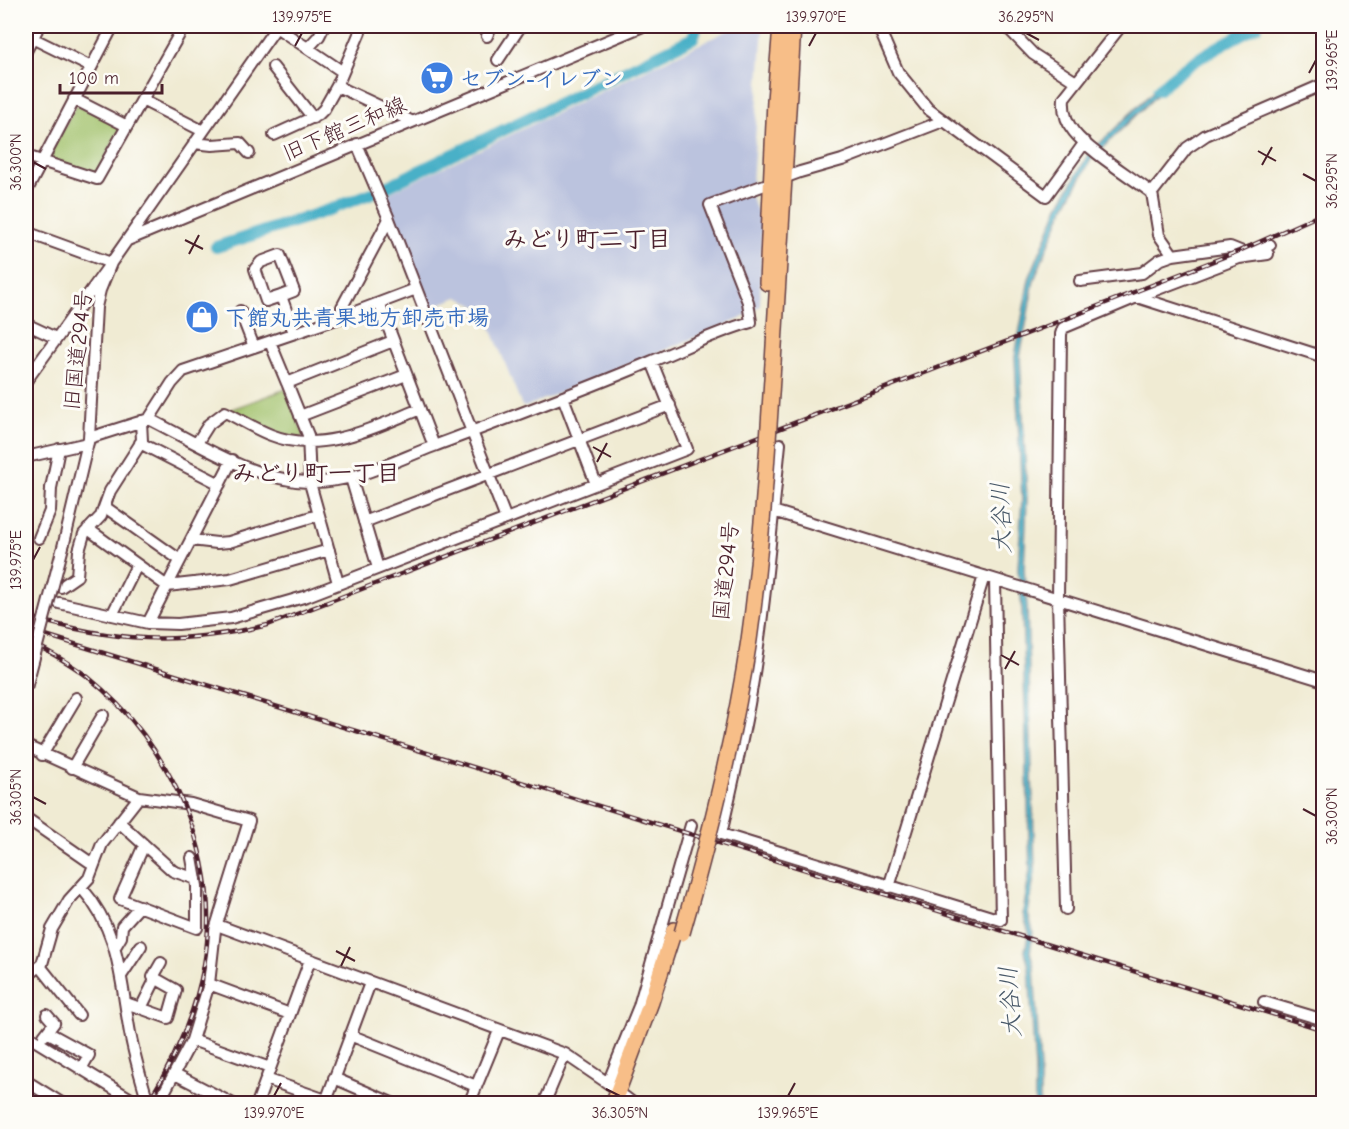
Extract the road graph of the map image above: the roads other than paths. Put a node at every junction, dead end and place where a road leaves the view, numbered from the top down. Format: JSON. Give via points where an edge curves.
{"nodes":[{"id":1,"x":39,"y":26,"type":"edge"},
{"id":2,"x":113,"y":26,"type":"edge"},
{"id":3,"x":184,"y":26,"type":"edge"},
{"id":4,"x":277,"y":26,"type":"edge"},
{"id":5,"x":324,"y":26,"type":"edge"},
{"id":6,"x":512,"y":26,"type":"edge"},
{"id":7,"x":643,"y":26,"type":"edge"},
{"id":8,"x":781,"y":26,"type":"edge"},
{"id":9,"x":793,"y":26,"type":"edge"},
{"id":10,"x":878,"y":26,"type":"edge"},
{"id":11,"x":1006,"y":26,"type":"edge"},
{"id":12,"x":1121,"y":26,"type":"edge"},
{"id":13,"x":360,"y":32,"type":"dead end"},
{"id":14,"x":29,"y":37,"type":"edge"},
{"id":15,"x":308,"y":48,"type":"junction"},
{"id":16,"x":26,"y":51,"type":"edge"},
{"id":17,"x":498,"y":60,"type":"dead end"},
{"id":18,"x":91,"y":67,"type":"junction"},
{"id":19,"x":273,"y":67,"type":"dead end"},
{"id":20,"x":343,"y":72,"type":"junction"},
{"id":21,"x":1076,"y":82,"type":"junction"},
{"id":22,"x":1323,"y":84,"type":"edge"},
{"id":23,"x":337,"y":86,"type":"junction"},
{"id":24,"x":74,"y":99,"type":"junction"},
{"id":25,"x":142,"y":100,"type":"junction"},
{"id":26,"x":313,"y":118,"type":"junction"},
{"id":27,"x":411,"y":121,"type":"junction"},
{"id":28,"x":943,"y":121,"type":"junction"},
{"id":29,"x":127,"y":126,"type":"junction"},
{"id":30,"x":202,"y":131,"type":"junction"},
{"id":31,"x":274,"y":135,"type":"dead end"},
{"id":32,"x":194,"y":143,"type":"junction"},
{"id":33,"x":357,"y":144,"type":"junction"},
{"id":34,"x":1086,"y":144,"type":"junction"},
{"id":35,"x":249,"y":153,"type":"dead end"},
{"id":36,"x":26,"y":156,"type":"edge"},
{"id":37,"x":42,"y":161,"type":"junction"},
{"id":38,"x":777,"y":182,"type":"junction"},
{"id":39,"x":26,"y":192,"type":"edge"},
{"id":40,"x":1152,"y":193,"type":"junction"},
{"id":41,"x":389,"y":219,"type":"junction"},
{"id":42,"x":26,"y":232,"type":"edge"},
{"id":43,"x":128,"y":240,"type":"junction"},
{"id":44,"x":1173,"y":255,"type":"junction"},
{"id":45,"x":111,"y":263,"type":"junction"},
{"id":46,"x":1080,"y":281,"type":"dead end"},
{"id":47,"x":416,"y":289,"type":"junction"},
{"id":48,"x":281,"y":296,"type":"dead end"},
{"id":49,"x":1137,"y":297,"type":"junction"},
{"id":50,"x":379,"y":303,"type":"junction"},
{"id":51,"x":240,"y":311,"type":"dead end"},
{"id":52,"x":342,"y":317,"type":"junction"},
{"id":53,"x":26,"y":324,"type":"edge"},
{"id":54,"x":294,"y":333,"type":"junction"},
{"id":55,"x":56,"y":338,"type":"junction"},
{"id":56,"x":393,"y":341,"type":"junction"},
{"id":57,"x":270,"y":342,"type":"junction"},
{"id":58,"x":254,"y":347,"type":"junction"},
{"id":59,"x":1323,"y":357,"type":"edge"},
{"id":60,"x":652,"y":362,"type":"junction"},
{"id":61,"x":406,"y":375,"type":"junction"},
{"id":62,"x":26,"y":381,"type":"edge"},
{"id":63,"x":287,"y":383,"type":"junction"},
{"id":64,"x":562,"y":397,"type":"junction"},
{"id":65,"x":670,"y":405,"type":"junction"},
{"id":66,"x":420,"y":409,"type":"junction"},
{"id":67,"x":300,"y":417,"type":"junction"},
{"id":68,"x":145,"y":420,"type":"junction"},
{"id":69,"x":472,"y":432,"type":"junction"},
{"id":70,"x":579,"y":440,"type":"junction"},
{"id":71,"x":88,"y":441,"type":"junction"},
{"id":72,"x":309,"y":442,"type":"junction"},
{"id":73,"x":140,"y":443,"type":"junction"},
{"id":74,"x":197,"y":443,"type":"junction"},
{"id":75,"x":780,"y":444,"type":"dead end"},
{"id":76,"x":434,"y":446,"type":"junction"},
{"id":77,"x":59,"y":449,"type":"junction"},
{"id":78,"x":26,"y":457,"type":"edge"},
{"id":79,"x":232,"y":460,"type":"junction"},
{"id":80,"x":490,"y":475,"type":"junction"},
{"id":81,"x":351,"y":478,"type":"junction"},
{"id":82,"x":310,"y":483,"type":"junction"},
{"id":83,"x":220,"y":484,"type":"junction"},
{"id":84,"x":596,"y":484,"type":"junction"},
{"id":85,"x":105,"y":507,"type":"junction"},
{"id":86,"x":773,"y":511,"type":"junction"},
{"id":87,"x":318,"y":515,"type":"junction"},
{"id":88,"x":506,"y":519,"type":"junction"},
{"id":89,"x":364,"y":522,"type":"junction"},
{"id":90,"x":88,"y":529,"type":"junction"},
{"id":91,"x":39,"y":538,"type":"dead end"},
{"id":92,"x":191,"y":540,"type":"junction"},
{"id":93,"x":328,"y":550,"type":"junction"},
{"id":94,"x":180,"y":560,"type":"junction"},
{"id":95,"x":137,"y":565,"type":"junction"},
{"id":96,"x":378,"y":568,"type":"junction"},
{"id":97,"x":994,"y":579,"type":"junction"},
{"id":98,"x":338,"y":583,"type":"junction"},
{"id":99,"x":167,"y":586,"type":"junction"},
{"id":100,"x":61,"y":588,"type":"dead end"},
{"id":101,"x":1055,"y":598,"type":"junction"},
{"id":102,"x":59,"y":603,"type":"dead end"},
{"id":103,"x":112,"y":615,"type":"junction"},
{"id":104,"x":148,"y":623,"type":"junction"},
{"id":105,"x":1323,"y":681,"type":"edge"},
{"id":106,"x":26,"y":688,"type":"edge"},
{"id":107,"x":76,"y":698,"type":"dead end"},
{"id":108,"x":103,"y":715,"type":"dead end"},
{"id":109,"x":26,"y":746,"type":"edge"},
{"id":110,"x":42,"y":755,"type":"junction"},
{"id":111,"x":72,"y":768,"type":"junction"},
{"id":112,"x":139,"y":797,"type":"junction"},
{"id":113,"x":26,"y":818,"type":"edge"},
{"id":114,"x":119,"y":822,"type":"junction"},
{"id":115,"x":691,"y":825,"type":"dead end"},
{"id":116,"x":144,"y":845,"type":"junction"},
{"id":117,"x":192,"y":858,"type":"dead end"},
{"id":118,"x":94,"y":865,"type":"junction"},
{"id":119,"x":196,"y":879,"type":"junction"},
{"id":120,"x":889,"y":887,"type":"junction"},
{"id":121,"x":81,"y":888,"type":"junction"},
{"id":122,"x":140,"y":906,"type":"junction"},
{"id":123,"x":1066,"y":909,"type":"dead end"},
{"id":124,"x":217,"y":925,"type":"junction"},
{"id":125,"x":141,"y":946,"type":"dead end"},
{"id":126,"x":115,"y":947,"type":"junction"},
{"id":127,"x":310,"y":960,"type":"junction"},
{"id":128,"x":161,"y":963,"type":"dead end"},
{"id":129,"x":40,"y":966,"type":"junction"},
{"id":130,"x":121,"y":976,"type":"junction"},
{"id":131,"x":26,"y":977,"type":"edge"},
{"id":132,"x":156,"y":978,"type":"junction"},
{"id":133,"x":370,"y":983,"type":"junction"},
{"id":134,"x":209,"y":984,"type":"junction"},
{"id":135,"x":1264,"y":1002,"type":"dead end"},
{"id":136,"x":126,"y":1003,"type":"junction"},
{"id":137,"x":141,"y":1008,"type":"junction"},
{"id":138,"x":290,"y":1014,"type":"junction"},
{"id":139,"x":47,"y":1015,"type":"dead end"},
{"id":140,"x":80,"y":1015,"type":"dead end"},
{"id":141,"x":1323,"y":1020,"type":"edge"},
{"id":142,"x":499,"y":1031,"type":"junction"},
{"id":143,"x":47,"y":1032,"type":"junction"},
{"id":144,"x":26,"y":1035,"type":"edge"},
{"id":145,"x":350,"y":1035,"type":"junction"},
{"id":146,"x":192,"y":1040,"type":"junction"},
{"id":147,"x":39,"y":1043,"type":"junction"},
{"id":148,"x":565,"y":1054,"type":"junction"},
{"id":149,"x":270,"y":1068,"type":"junction"},
{"id":150,"x":81,"y":1069,"type":"junction"},
{"id":151,"x":175,"y":1074,"type":"junction"},
{"id":152,"x":334,"y":1078,"type":"junction"},
{"id":153,"x":266,"y":1079,"type":"junction"},
{"id":154,"x":26,"y":1081,"type":"edge"},
{"id":155,"x":476,"y":1086,"type":"junction"},
{"id":156,"x":620,"y":1097,"type":"edge"},
{"id":157,"x":325,"y":1102,"type":"edge"},
{"id":158,"x":63,"y":1104,"type":"edge"},
{"id":159,"x":139,"y":1104,"type":"edge"},
{"id":160,"x":158,"y":1104,"type":"edge"},
{"id":161,"x":233,"y":1104,"type":"edge"},
{"id":162,"x":257,"y":1104,"type":"edge"},
{"id":163,"x":394,"y":1104,"type":"edge"},
{"id":164,"x":468,"y":1104,"type":"edge"},
{"id":165,"x":544,"y":1104,"type":"edge"}],
"edges":[{"from":1,"to":14,"type":"street"},
{"from":2,"to":18,"type":"street"},
{"from":3,"to":25,"type":"street"},
{"from":4,"to":15,"type":"street"},
{"from":4,"to":30,"type":"street","name":"旧国道294号"},
{"from":5,"to":15,"type":"street"},
{"from":6,"to":17,"type":"street","via":[[518,30]]},
{"from":7,"to":27,"type":"street","name":"旧下館三和線"},
{"from":8,"to":38,"type":"highway","name":"国道294号"},
{"from":9,"to":38,"type":"highway","name":"国道294号"},
{"from":10,"to":28,"type":"street","via":[[898,72]]},
{"from":11,"to":21,"type":"street","via":[[1033,54]]},
{"from":12,"to":21,"type":"street"},
{"from":13,"to":20,"type":"street"},
{"from":14,"to":16,"type":"street"},
{"from":14,"to":18,"type":"street"},
{"from":15,"to":20,"type":"street"},
{"from":18,"to":24,"type":"street"},
{"from":19,"to":26,"type":"street"},
{"from":20,"to":23,"type":"street"},
{"from":21,"to":34,"type":"street","via":[[1064,98],[1063,110],[1073,131]]},
{"from":22,"to":40,"type":"street","via":[[1206,135],[1188,148]]},
{"from":23,"to":26,"type":"street","via":[[324,109]]},
{"from":23,"to":27,"type":"street"},
{"from":24,"to":29,"type":"street"},
{"from":24,"to":37,"type":"street"},
{"from":25,"to":29,"type":"street"},
{"from":25,"to":30,"type":"street"},
{"from":26,"to":31,"type":"street"},
{"from":27,"to":33,"type":"street","name":"旧下館三和線"},
{"from":28,"to":34,"type":"street","via":[[1046,196]]},
{"from":28,"to":38,"type":"street"},
{"from":29,"to":37,"type":"street","via":[[97,179]]},
{"from":30,"to":32,"type":"street","name":"旧国道294号"},
{"from":32,"to":35,"type":"street","via":[[240,143]]},
{"from":32,"to":43,"type":"street","name":"旧国道294号"},
{"from":33,"to":41,"type":"street"},
{"from":33,"to":43,"type":"street","name":"旧下館三和線"},
{"from":34,"to":40,"type":"street"},
{"from":36,"to":37,"type":"street"},
{"from":37,"to":39,"type":"street"},
{"from":38,"to":60,"type":"street","via":[[710,205],[752,322],[725,329]]},
{"from":38,"to":156,"type":"highway","name":"国道294号","via":[[768,363],[738,651],[715,777],[678,932]]},
{"from":40,"to":44,"type":"street","via":[[1159,235]]},
{"from":41,"to":47,"type":"street"},
{"from":41,"to":52,"type":"street","via":[[342,307]]},
{"from":42,"to":45,"type":"street"},
{"from":43,"to":45,"type":"street","name":"旧国道294号"},
{"from":44,"to":46,"type":"street","via":[[1142,273]]},
{"from":44,"to":49,"type":"street","via":[[1230,248],[1245,252],[1269,249]]},
{"from":45,"to":55,"type":"street"},
{"from":45,"to":71,"type":"street","name":"旧国道294号","via":[[96,308]]},
{"from":47,"to":50,"type":"street"},
{"from":47,"to":69,"type":"street"},
{"from":48,"to":54,"type":"street"},
{"from":49,"to":59,"type":"street"},
{"from":49,"to":101,"type":"street","via":[[1063,328],[1061,334]]},
{"from":50,"to":52,"type":"street"},
{"from":50,"to":56,"type":"street"},
{"from":51,"to":58,"type":"street"},
{"from":52,"to":54,"type":"street"},
{"from":53,"to":55,"type":"street"},
{"from":54,"to":57,"type":"street"},
{"from":55,"to":62,"type":"street"},
{"from":56,"to":61,"type":"street"},
{"from":56,"to":63,"type":"street"},
{"from":57,"to":58,"type":"street"},
{"from":57,"to":63,"type":"street"},
{"from":58,"to":68,"type":"street","via":[[183,371]]},
{"from":60,"to":64,"type":"street"},
{"from":60,"to":65,"type":"street"},
{"from":61,"to":66,"type":"street"},
{"from":61,"to":67,"type":"street"},
{"from":63,"to":67,"type":"street"},
{"from":64,"to":69,"type":"street"},
{"from":64,"to":70,"type":"street"},
{"from":65,"to":70,"type":"street"},
{"from":65,"to":84,"type":"street","via":[[687,448]]},
{"from":66,"to":72,"type":"street","via":[[343,437]]},
{"from":66,"to":76,"type":"street"},
{"from":67,"to":72,"type":"street"},
{"from":68,"to":71,"type":"street"},
{"from":68,"to":73,"type":"street"},
{"from":68,"to":74,"type":"street"},
{"from":69,"to":76,"type":"street"},
{"from":69,"to":80,"type":"street"},
{"from":70,"to":80,"type":"street"},
{"from":70,"to":84,"type":"street"},
{"from":71,"to":77,"type":"street"},
{"from":71,"to":106,"type":"street","name":"旧国道294号","bridge":true},
{"from":72,"to":74,"type":"street","via":[[270,435],[225,412],[208,424]]},
{"from":72,"to":82,"type":"street"},
{"from":73,"to":83,"type":"street"},
{"from":73,"to":85,"type":"street","via":[[110,491]]},
{"from":74,"to":79,"type":"street"},
{"from":75,"to":86,"type":"street"},
{"from":76,"to":81,"type":"street"},
{"from":77,"to":78,"type":"street"},
{"from":77,"to":91,"type":"street","via":[[50,511]]},
{"from":79,"to":82,"type":"street","via":[[275,477]]},
{"from":79,"to":83,"type":"street"},
{"from":80,"to":88,"type":"street"},
{"from":80,"to":89,"type":"street"},
{"from":81,"to":82,"type":"street"},
{"from":81,"to":89,"type":"street"},
{"from":82,"to":87,"type":"street"},
{"from":83,"to":92,"type":"street"},
{"from":84,"to":88,"type":"street"},
{"from":85,"to":90,"type":"street"},
{"from":85,"to":94,"type":"street"},
{"from":86,"to":97,"type":"street"},
{"from":86,"to":120,"type":"street","via":[[752,683],[721,834]]},
{"from":87,"to":92,"type":"street","via":[[229,542]]},
{"from":87,"to":93,"type":"street"},
{"from":88,"to":96,"type":"street"},
{"from":89,"to":96,"type":"street"},
{"from":90,"to":95,"type":"street"},
{"from":90,"to":100,"type":"street","via":[[79,551],[77,576]]},
{"from":92,"to":94,"type":"street"},
{"from":93,"to":98,"type":"street"},
{"from":93,"to":99,"type":"street","via":[[230,579]]},
{"from":94,"to":99,"type":"street"},
{"from":95,"to":99,"type":"street"},
{"from":95,"to":103,"type":"street"},
{"from":96,"to":98,"type":"street"},
{"from":97,"to":101,"type":"street"},
{"from":97,"to":120,"type":"street"},
{"from":97,"to":120,"type":"street","via":[[1001,920]]},
{"from":98,"to":104,"type":"street","via":[[231,618]]},
{"from":99,"to":104,"type":"street"},
{"from":101,"to":105,"type":"street"},
{"from":101,"to":123,"type":"street"},
{"from":102,"to":103,"type":"street"},
{"from":103,"to":104,"type":"street"},
{"from":107,"to":110,"type":"street"},
{"from":108,"to":111,"type":"street"},
{"from":109,"to":110,"type":"street"},
{"from":110,"to":111,"type":"street"},
{"from":111,"to":112,"type":"street"},
{"from":112,"to":114,"type":"street"},
{"from":112,"to":124,"type":"street","via":[[191,804],[249,821]]},
{"from":113,"to":118,"type":"street"},
{"from":114,"to":116,"type":"street"},
{"from":114,"to":118,"type":"street","via":[[102,844]]},
{"from":115,"to":156,"type":"street","via":[[639,1006]]},
{"from":116,"to":119,"type":"street","via":[[173,871]]},
{"from":116,"to":122,"type":"street","via":[[120,898]]},
{"from":117,"to":119,"type":"street"},
{"from":118,"to":121,"type":"street"},
{"from":119,"to":122,"type":"street","via":[[197,928]]},
{"from":121,"to":126,"type":"street","via":[[92,901]]},
{"from":121,"to":129,"type":"street","via":[[52,929]]},
{"from":122,"to":126,"type":"street","via":[[122,926]]},
{"from":124,"to":127,"type":"street"},
{"from":124,"to":134,"type":"street"},
{"from":125,"to":130,"type":"street"},
{"from":126,"to":130,"type":"street"},
{"from":127,"to":133,"type":"street"},
{"from":127,"to":138,"type":"street"},
{"from":128,"to":132,"type":"street","via":[[153,976]]},
{"from":129,"to":131,"type":"street"},
{"from":129,"to":140,"type":"street"},
{"from":130,"to":136,"type":"street"},
{"from":132,"to":137,"type":"street"},
{"from":132,"to":137,"type":"street","via":[[176,990],[168,1018]]},
{"from":133,"to":142,"type":"street"},
{"from":133,"to":145,"type":"street"},
{"from":134,"to":138,"type":"street"},
{"from":134,"to":146,"type":"street"},
{"from":135,"to":141,"type":"street"},
{"from":136,"to":137,"type":"street"},
{"from":136,"to":159,"type":"street","via":[[146,1095]]},
{"from":138,"to":149,"type":"street"},
{"from":139,"to":143,"type":"street","via":[[54,1023]]},
{"from":142,"to":148,"type":"street"},
{"from":142,"to":155,"type":"street"},
{"from":143,"to":147,"type":"street"},
{"from":143,"to":150,"type":"street","via":[[89,1055]]},
{"from":144,"to":147,"type":"street"},
{"from":145,"to":152,"type":"street"},
{"from":145,"to":155,"type":"street"},
{"from":146,"to":149,"type":"street"},
{"from":146,"to":151,"type":"street"},
{"from":147,"to":150,"type":"street"},
{"from":148,"to":156,"type":"street"},
{"from":148,"to":165,"type":"street"},
{"from":149,"to":153,"type":"street"},
{"from":150,"to":159,"type":"street"},
{"from":151,"to":160,"type":"street"},
{"from":151,"to":161,"type":"street"},
{"from":152,"to":157,"type":"street"},
{"from":152,"to":163,"type":"street"},
{"from":153,"to":157,"type":"street"},
{"from":153,"to":162,"type":"street"},
{"from":154,"to":158,"type":"street"},
{"from":155,"to":164,"type":"street"}]}
